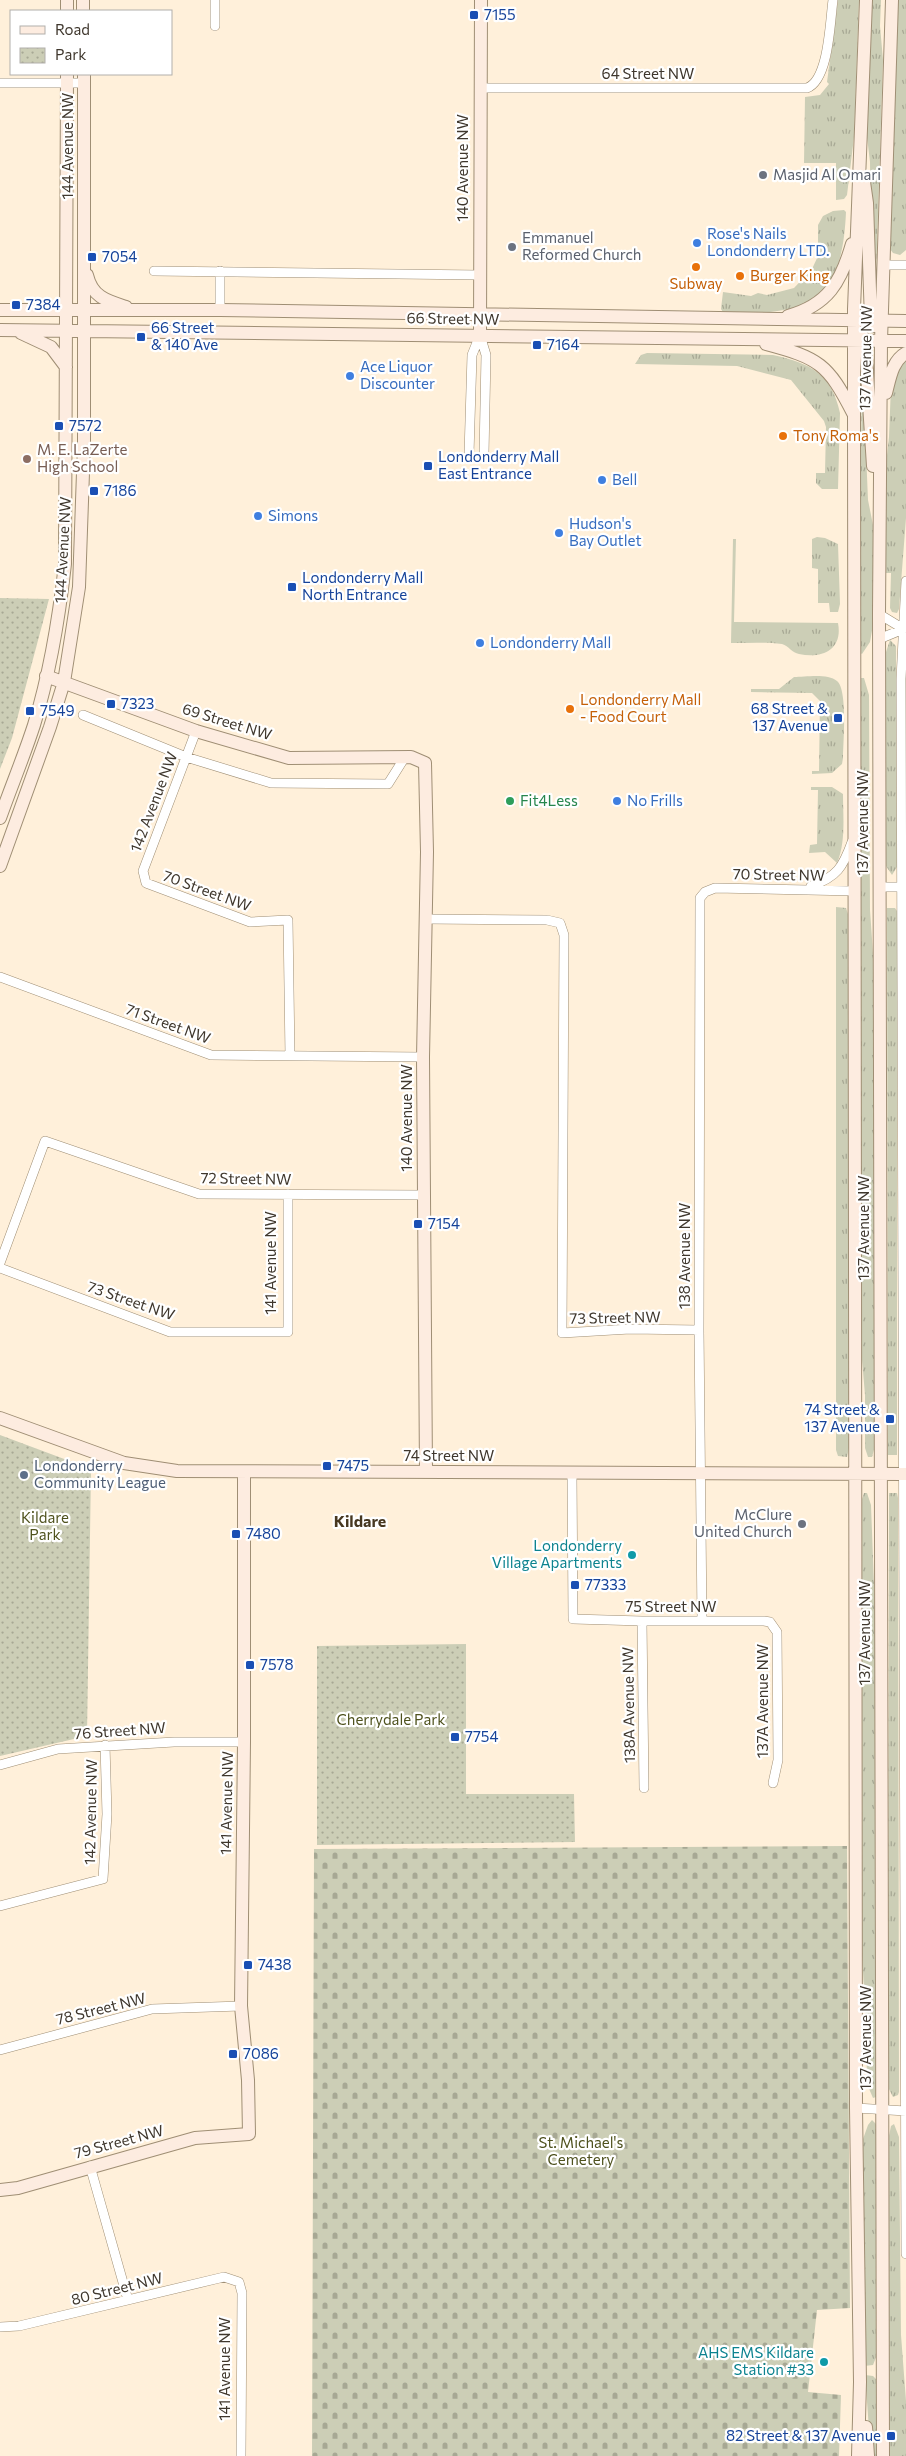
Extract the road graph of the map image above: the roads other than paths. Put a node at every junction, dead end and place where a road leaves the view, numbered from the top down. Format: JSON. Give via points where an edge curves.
{"nodes":[{"id":1,"x":215,"y":0,"type":"edge"},
{"id":2,"x":480,"y":0,"type":"edge"},
{"id":3,"x":833,"y":0,"type":"edge"},
{"id":4,"x":866,"y":0,"type":"edge"},
{"id":5,"x":892,"y":0,"type":"edge"},
{"id":6,"x":215,"y":26,"type":"dead end"},
{"id":7,"x":67,"y":78,"type":"edge"},
{"id":8,"x":84,"y":78,"type":"edge"},
{"id":9,"x":0,"y":83,"type":"edge"},
{"id":10,"x":480,"y":88,"type":"junction"},
{"id":11,"x":860,"y":152,"type":"junction"},
{"id":12,"x":857,"y":230,"type":"junction"},
{"id":13,"x":84,"y":264,"type":"junction"},
{"id":14,"x":884,"y":265,"type":"junction"},
{"id":15,"x":906,"y":265,"type":"edge"},
{"id":16,"x":154,"y":271,"type":"dead end"},
{"id":17,"x":220,"y":271,"type":"junction"},
{"id":18,"x":480,"y":275,"type":"junction"},
{"id":19,"x":0,"y":310,"type":"edge"},
{"id":20,"x":66,"y":310,"type":"junction"},
{"id":21,"x":220,"y":310,"type":"junction"},
{"id":22,"x":84,"y":311,"type":"junction"},
{"id":23,"x":138,"y":311,"type":"junction"},
{"id":24,"x":480,"y":316,"type":"junction"},
{"id":25,"x":776,"y":319,"type":"junction"},
{"id":26,"x":854,"y":320,"type":"junction"},
{"id":27,"x":877,"y":320,"type":"junction"},
{"id":28,"x":906,"y":321,"type":"edge"},
{"id":29,"x":0,"y":330,"type":"edge"},
{"id":30,"x":14,"y":330,"type":"junction"},
{"id":31,"x":66,"y":330,"type":"junction"},
{"id":32,"x":84,"y":330,"type":"junction"},
{"id":33,"x":480,"y":335,"type":"junction"},
{"id":34,"x":746,"y":339,"type":"junction"},
{"id":35,"x":860,"y":341,"type":"junction"},
{"id":36,"x":881,"y":341,"type":"junction"},
{"id":37,"x":906,"y":341,"type":"edge"},
{"id":38,"x":906,"y":353,"type":"edge"},
{"id":39,"x":66,"y":367,"type":"junction"},
{"id":40,"x":881,"y":412,"type":"junction"},
{"id":41,"x":854,"y":414,"type":"junction"},
{"id":42,"x":469,"y":454,"type":"dead end"},
{"id":43,"x":484,"y":454,"type":"dead end"},
{"id":44,"x":880,"y":518,"type":"junction"},
{"id":45,"x":906,"y":581,"type":"edge"},
{"id":46,"x":879,"y":614,"type":"junction"},
{"id":47,"x":904,"y":628,"type":"edge"},
{"id":48,"x":880,"y":639,"type":"junction"},
{"id":49,"x":46,"y":676,"type":"junction"},
{"id":50,"x":64,"y":682,"type":"junction"},
{"id":51,"x":83,"y":716,"type":"dead end"},
{"id":52,"x":196,"y":731,"type":"junction"},
{"id":53,"x":186,"y":757,"type":"junction"},
{"id":54,"x":405,"y":757,"type":"junction"},
{"id":55,"x":425,"y":763,"type":"joint"},
{"id":56,"x":0,"y":818,"type":"edge"},
{"id":57,"x":854,"y":834,"type":"junction"},
{"id":58,"x":0,"y":866,"type":"edge"},
{"id":59,"x":146,"y":883,"type":"joint"},
{"id":60,"x":880,"y":888,"type":"junction"},
{"id":61,"x":904,"y":888,"type":"edge"},
{"id":62,"x":805,"y":889,"type":"junction"},
{"id":63,"x":854,"y":890,"type":"junction"},
{"id":64,"x":705,"y":892,"type":"joint"},
{"id":65,"x":425,"y":919,"type":"junction"},
{"id":66,"x":0,"y":977,"type":"edge"},
{"id":67,"x":290,"y":1056,"type":"junction"},
{"id":68,"x":423,"y":1057,"type":"junction"},
{"id":69,"x":288,"y":1194,"type":"junction"},
{"id":70,"x":424,"y":1195,"type":"junction"},
{"id":71,"x":0,"y":1263,"type":"edge"},
{"id":72,"x":0,"y":1268,"type":"edge"},
{"id":73,"x":699,"y":1330,"type":"junction"},
{"id":74,"x":288,"y":1332,"type":"joint"},
{"id":75,"x":0,"y":1418,"type":"edge"},
{"id":76,"x":244,"y":1472,"type":"junction"},
{"id":77,"x":426,"y":1472,"type":"junction"},
{"id":78,"x":700,"y":1472,"type":"junction"},
{"id":79,"x":572,"y":1473,"type":"junction"},
{"id":80,"x":856,"y":1473,"type":"junction"},
{"id":81,"x":881,"y":1473,"type":"junction"},
{"id":82,"x":904,"y":1474,"type":"edge"},
{"id":83,"x":642,"y":1621,"type":"junction"},
{"id":84,"x":702,"y":1621,"type":"junction"},
{"id":85,"x":770,"y":1622,"type":"joint"},
{"id":86,"x":244,"y":1742,"type":"junction"},
{"id":87,"x":105,"y":1745,"type":"junction"},
{"id":88,"x":0,"y":1765,"type":"edge"},
{"id":89,"x":773,"y":1782,"type":"dead end"},
{"id":90,"x":644,"y":1788,"type":"dead end"},
{"id":91,"x":0,"y":1906,"type":"edge"},
{"id":92,"x":241,"y":2006,"type":"junction"},
{"id":93,"x":0,"y":2050,"type":"edge"},
{"id":94,"x":856,"y":2108,"type":"junction"},
{"id":95,"x":882,"y":2109,"type":"junction"},
{"id":96,"x":905,"y":2111,"type":"edge"},
{"id":97,"x":249,"y":2134,"type":"joint"},
{"id":98,"x":90,"y":2166,"type":"junction"},
{"id":99,"x":0,"y":2190,"type":"edge"},
{"id":100,"x":906,"y":2254,"type":"edge"},
{"id":101,"x":239,"y":2282,"type":"joint"},
{"id":102,"x":128,"y":2300,"type":"junction"},
{"id":103,"x":0,"y":2327,"type":"edge"},
{"id":104,"x":860,"y":2382,"type":"junction"},
{"id":105,"x":241,"y":2456,"type":"edge"},
{"id":106,"x":858,"y":2456,"type":"edge"},
{"id":107,"x":868,"y":2456,"type":"edge"},
{"id":108,"x":883,"y":2456,"type":"edge"}],
"edges":[{"from":1,"to":6,"type":"street"},
{"from":2,"to":10,"type":"main road","name":"140 Avenue NW"},
{"from":3,"to":10,"type":"street","name":"64 Street NW","via":[[823,68],[816,83],[802,89]]},
{"from":4,"to":11,"type":"main road","name":"137 Avenue NW"},
{"from":5,"to":14,"type":"main road","name":"137 Avenue NW"},
{"from":7,"to":8,"type":"street"},
{"from":7,"to":9,"type":"street"},
{"from":7,"to":20,"type":"main road","name":"144 Avenue NW"},
{"from":8,"to":13,"type":"main road","name":"144 Avenue NW"},
{"from":10,"to":18,"type":"main road","name":"140 Avenue NW"},
{"from":11,"to":12,"type":"main road","name":"137 Avenue NW"},
{"from":11,"to":27,"type":"main road"},
{"from":12,"to":25,"type":"main road","via":[[835,286],[813,307]]},
{"from":12,"to":26,"type":"main road","name":"137 Avenue NW"},
{"from":13,"to":22,"type":"main road","name":"144 Avenue NW"},
{"from":13,"to":23,"type":"main road","via":[[90,287],[97,296]]},
{"from":14,"to":15,"type":"street"},
{"from":14,"to":27,"type":"main road","name":"137 Avenue NW"},
{"from":16,"to":17,"type":"street"},
{"from":17,"to":18,"type":"street"},
{"from":17,"to":21,"type":"street"},
{"from":18,"to":24,"type":"main road","name":"140 Avenue NW"},
{"from":19,"to":20,"type":"main road","name":"66 Street NW"},
{"from":20,"to":22,"type":"main road","name":"66 Street NW"},
{"from":20,"to":31,"type":"main road","name":"144 Avenue NW"},
{"from":21,"to":23,"type":"main road","name":"66 Street NW"},
{"from":21,"to":24,"type":"main road","name":"66 Street NW"},
{"from":22,"to":23,"type":"main road","name":"66 Street NW"},
{"from":22,"to":32,"type":"main road","name":"144 Avenue NW"},
{"from":24,"to":25,"type":"main road","name":"66 Street NW"},
{"from":24,"to":33,"type":"main road","name":"140 Avenue NW"},
{"from":25,"to":26,"type":"main road","name":"66 Street NW"},
{"from":26,"to":27,"type":"main road","name":"66 Street NW"},
{"from":26,"to":35,"type":"main road"},
{"from":27,"to":28,"type":"main road","name":"66 Street NW"},
{"from":27,"to":36,"type":"main road","name":"137 Avenue NW"},
{"from":29,"to":30,"type":"main road","name":"66 Street NW"},
{"from":30,"to":31,"type":"main road","name":"66 Street NW"},
{"from":30,"to":39,"type":"main road","via":[[51,347]]},
{"from":31,"to":32,"type":"main road","name":"66 Street NW"},
{"from":31,"to":39,"type":"main road","name":"144 Avenue NW"},
{"from":32,"to":33,"type":"main road","name":"66 Street NW"},
{"from":32,"to":50,"type":"main road","name":"144 Avenue NW","via":[[81,565],[76,618]]},
{"from":33,"to":34,"type":"main road","name":"66 Street NW"},
{"from":33,"to":42,"type":"street","name":"140 Avenue NW","via":[[472,355]]},
{"from":33,"to":43,"type":"street","name":"140 Avenue NW","via":[[486,355]]},
{"from":34,"to":35,"type":"main road","name":"66 Street NW"},
{"from":34,"to":41,"type":"main road","via":[[789,350],[824,367],[835,379]]},
{"from":35,"to":36,"type":"main road","name":"66 Street NW"},
{"from":35,"to":41,"type":"main road","name":"137 Avenue NW"},
{"from":35,"to":44,"type":"main road"},
{"from":36,"to":37,"type":"main road","name":"66 Street NW"},
{"from":36,"to":40,"type":"main road","name":"137 Avenue NW"},
{"from":38,"to":40,"type":"main road","via":[[898,358],[892,369]]},
{"from":39,"to":49,"type":"main road","name":"144 Avenue NW","via":[[65,564]]},
{"from":40,"to":44,"type":"main road","name":"137 Avenue NW"},
{"from":41,"to":57,"type":"main road","name":"137 Avenue NW"},
{"from":44,"to":46,"type":"main road","name":"137 Avenue NW"},
{"from":45,"to":47,"type":"street"},
{"from":46,"to":47,"type":"street"},
{"from":46,"to":48,"type":"main road","name":"137 Avenue NW"},
{"from":47,"to":48,"type":"street"},
{"from":47,"to":61,"type":"street"},
{"from":48,"to":60,"type":"main road","name":"137 Avenue NW"},
{"from":49,"to":50,"type":"main road","name":"69 Street NW"},
{"from":49,"to":56,"type":"main road","name":"144 Avenue NW","via":[[34,725]]},
{"from":50,"to":52,"type":"main road","name":"69 Street NW"},
{"from":50,"to":58,"type":"main road","name":"144 Avenue NW"},
{"from":51,"to":53,"type":"street"},
{"from":52,"to":53,"type":"street","name":"142 Avenue NW"},
{"from":52,"to":54,"type":"main road","name":"69 Street NW","via":[[289,758]]},
{"from":53,"to":54,"type":"street","via":[[271,783],[388,784]]},
{"from":53,"to":59,"type":"street","name":"142 Avenue NW","via":[[143,872]]},
{"from":54,"to":55,"type":"main road","name":"69 Street NW"},
{"from":55,"to":65,"type":"main road","name":"140 Avenue NW"},
{"from":57,"to":62,"type":"street","name":"137 Avenue NW","via":[[840,869],[825,881]]},
{"from":57,"to":63,"type":"main road","name":"137 Avenue NW"},
{"from":59,"to":67,"type":"street","name":"70 Street NW","via":[[250,922],[288,920]]},
{"from":60,"to":61,"type":"street"},
{"from":60,"to":81,"type":"main road","name":"137 Avenue NW"},
{"from":61,"to":82,"type":"street"},
{"from":62,"to":63,"type":"street","name":"70 Street NW"},
{"from":62,"to":64,"type":"street","name":"70 Street NW","via":[[715,888]]},
{"from":63,"to":80,"type":"main road","name":"137 Avenue NW"},
{"from":64,"to":73,"type":"street","name":"138 Avenue NW","via":[[700,898],[699,910]]},
{"from":65,"to":68,"type":"main road","name":"140 Avenue NW"},
{"from":65,"to":73,"type":"street","name":"73 Street NW","via":[[547,920],[560,923],[564,935],[562,1333],[630,1329]]},
{"from":66,"to":67,"type":"street","name":"71 Street NW","via":[[211,1055]]},
{"from":67,"to":68,"type":"street","name":"71 Street NW"},
{"from":68,"to":70,"type":"main road","name":"140 Avenue NW"},
{"from":69,"to":70,"type":"street","name":"72 Street NW"},
{"from":69,"to":71,"type":"street","name":"72 Street NW","via":[[199,1194],[46,1141]]},
{"from":69,"to":74,"type":"street","name":"141 Avenue NW"},
{"from":70,"to":77,"type":"main road","name":"140 Avenue NW"},
{"from":72,"to":74,"type":"street","name":"73 Street NW","via":[[170,1332]]},
{"from":73,"to":78,"type":"street","name":"138 Avenue NW"},
{"from":75,"to":76,"type":"main road","name":"74 Street NW","via":[[90,1452],[150,1469]]},
{"from":76,"to":77,"type":"main road","name":"74 Street NW"},
{"from":76,"to":86,"type":"main road","name":"141 Avenue NW"},
{"from":77,"to":79,"type":"main road","name":"74 Street NW"},
{"from":78,"to":79,"type":"main road","name":"74 Street NW"},
{"from":78,"to":80,"type":"main road","name":"74 Street NW"},
{"from":78,"to":84,"type":"street","name":"138 Avenue NW"},
{"from":79,"to":83,"type":"street","name":"75 Street NW","via":[[573,1619]]},
{"from":80,"to":81,"type":"main road","name":"74 Street NW"},
{"from":80,"to":94,"type":"main road","name":"137 Avenue NW"},
{"from":81,"to":82,"type":"main road","name":"74 Street NW"},
{"from":81,"to":95,"type":"main road","name":"137 Avenue NW"},
{"from":82,"to":96,"type":"street"},
{"from":83,"to":84,"type":"street","name":"75 Street NW"},
{"from":83,"to":90,"type":"street","name":"138A Avenue NW"},
{"from":84,"to":85,"type":"street","name":"75 Street NW"},
{"from":85,"to":89,"type":"street","name":"137A Avenue NW","via":[[777,1632],[778,1760]]},
{"from":86,"to":87,"type":"street","name":"76 Street NW"},
{"from":86,"to":92,"type":"main road","name":"141 Avenue NW"},
{"from":87,"to":88,"type":"street","name":"76 Street NW","via":[[58,1750]]},
{"from":87,"to":91,"type":"street","name":"142 Avenue NW","via":[[107,1814],[103,1879]]},
{"from":92,"to":93,"type":"street","name":"78 Street NW","via":[[152,2009]]},
{"from":92,"to":97,"type":"main road","name":"141 Avenue NW"},
{"from":94,"to":95,"type":"street"},
{"from":94,"to":104,"type":"main road","name":"137 Avenue NW"},
{"from":95,"to":96,"type":"street"},
{"from":95,"to":108,"type":"main road","name":"137 Avenue NW"},
{"from":96,"to":100,"type":"street"},
{"from":97,"to":98,"type":"main road","name":"79 Street NW","via":[[195,2138]]},
{"from":98,"to":99,"type":"main road","name":"79 Street NW","via":[[18,2188]]},
{"from":98,"to":102,"type":"street"},
{"from":101,"to":102,"type":"street","name":"80 Street NW","via":[[224,2276]]},
{"from":101,"to":105,"type":"street","name":"141 Avenue NW","via":[[242,2293]]},
{"from":102,"to":103,"type":"street","name":"80 Street NW","via":[[19,2326]]},
{"from":104,"to":106,"type":"main road","name":"137 Avenue NW"},
{"from":104,"to":107,"type":"main road"}]}
